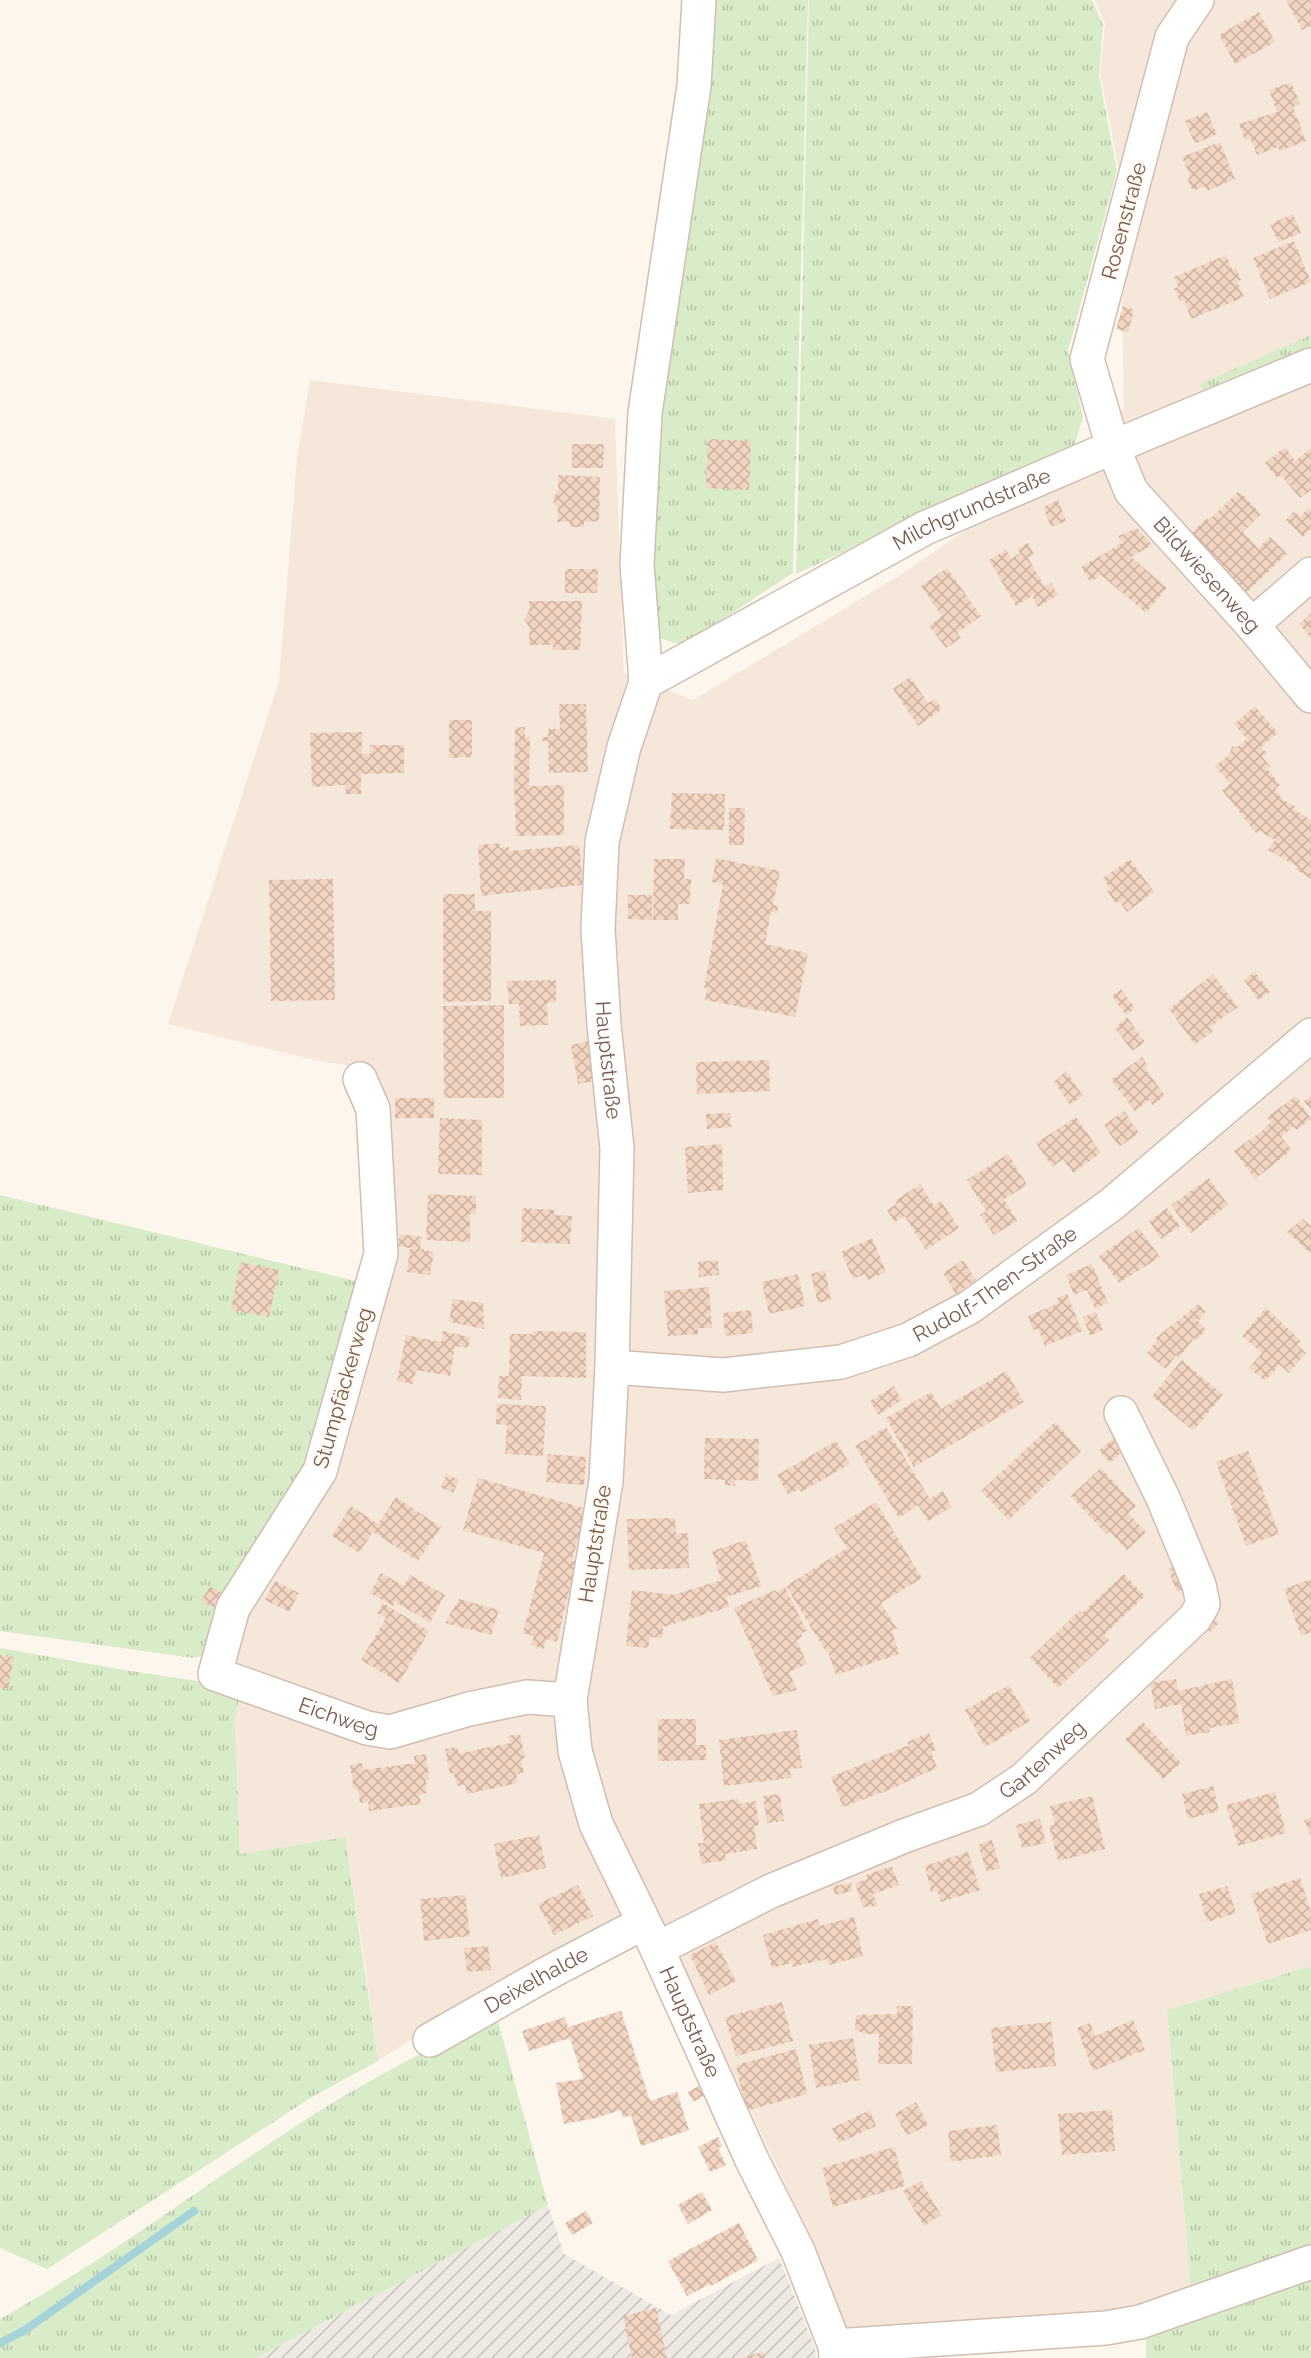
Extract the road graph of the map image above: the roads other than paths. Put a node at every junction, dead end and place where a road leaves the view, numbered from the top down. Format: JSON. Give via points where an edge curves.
{"nodes":[{"id":1,"x":699,"y":0,"type":"edge"},
{"id":2,"x":1197,"y":0,"type":"edge"},
{"id":3,"x":1311,"y":365,"type":"edge"},
{"id":4,"x":1113,"y":447,"type":"junction"},
{"id":5,"x":1311,"y":574,"type":"edge"},
{"id":6,"x":1252,"y":625,"type":"junction"},
{"id":7,"x":646,"y":682,"type":"junction"},
{"id":8,"x":1311,"y":696,"type":"edge"},
{"id":9,"x":1311,"y":1035,"type":"edge"},
{"id":10,"x":360,"y":1078,"type":"dead end"},
{"id":11,"x":612,"y":1367,"type":"junction"},
{"id":12,"x":1121,"y":1413,"type":"dead end"},
{"id":13,"x":215,"y":1674,"type":"joint"},
{"id":14,"x":570,"y":1700,"type":"junction"},
{"id":15,"x":650,"y":1936,"type":"junction"},
{"id":16,"x":430,"y":2040,"type":"dead end"},
{"id":17,"x":1311,"y":2262,"type":"edge"},
{"id":18,"x":835,"y":2352,"type":"edge"}],
"edges":[{"from":1,"to":7,"type":"street","via":[[694,86],[645,412],[637,564]]},
{"from":2,"to":4,"type":"street","name":"Rosenstraße","via":[[1172,37],[1087,359]]},
{"from":3,"to":4,"type":"street","name":"Milchgrundstraße"},
{"from":4,"to":6,"type":"street","name":"Bildwiesenweg","via":[[1131,491]]},
{"from":4,"to":7,"type":"street","name":"Milchgrundstraße","via":[[925,528]]},
{"from":5,"to":6,"type":"street"},
{"from":6,"to":8,"type":"street","name":"Bildwiesenweg"},
{"from":7,"to":11,"type":"street","name":"Hauptstraße","via":[[624,747],[602,842],[598,929],[617,1148]]},
{"from":9,"to":11,"type":"street","name":"Rudolf-Then-Straße","via":[[1112,1204],[970,1307],[908,1340],[841,1362],[723,1375]]},
{"from":10,"to":13,"type":"street","name":"Stumpfäckerweg","via":[[373,1109],[381,1254],[320,1471],[233,1608]]},
{"from":11,"to":14,"type":"street","name":"Hauptstraße","via":[[606,1481]]},
{"from":12,"to":15,"type":"street","name":"Gartenweg","via":[[1163,1498],[1199,1585],[1203,1604],[1195,1618],[1024,1779],[979,1809]]},
{"from":13,"to":14,"type":"street","name":"Eichweg","via":[[367,1728],[390,1732],[527,1697]]},
{"from":14,"to":15,"type":"street","name":"Hauptstraße","via":[[575,1751],[596,1824]]},
{"from":15,"to":16,"type":"street","name":"Deixelhalde","via":[[546,1974]]},
{"from":15,"to":18,"type":"street","name":"Hauptstraße","via":[[798,2251]]},
{"from":17,"to":18,"type":"street","via":[[1140,2322]]}]}
